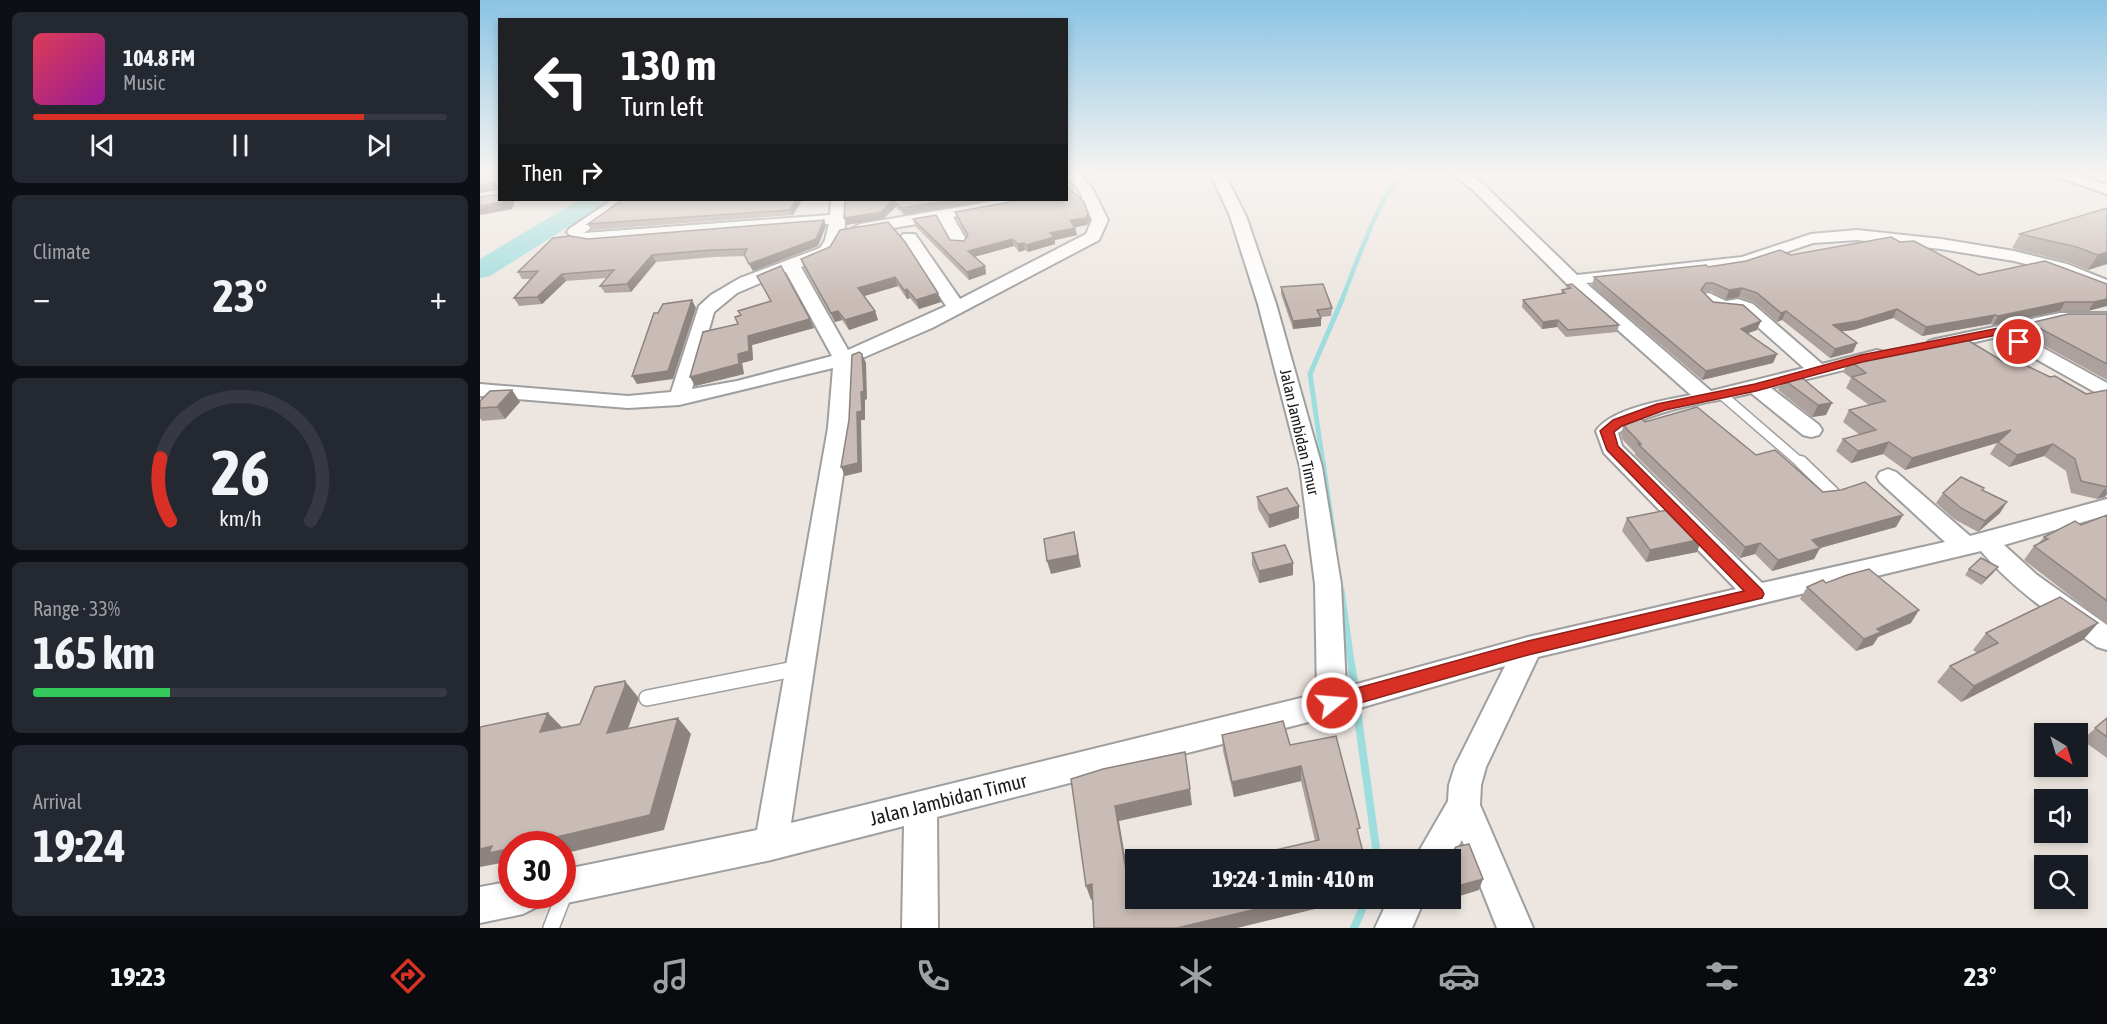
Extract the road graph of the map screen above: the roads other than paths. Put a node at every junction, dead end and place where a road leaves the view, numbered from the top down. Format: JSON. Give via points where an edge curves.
{"nodes":[{"id":1,"x":598,"y":216,"type":"edge"},
{"id":2,"x":837,"y":216,"type":"edge"},
{"id":3,"x":923,"y":216,"type":"edge"},
{"id":4,"x":945,"y":216,"type":"edge"},
{"id":5,"x":1097,"y":216,"type":"edge"},
{"id":6,"x":1238,"y":216,"type":"edge"},
{"id":7,"x":1509,"y":216,"type":"edge"},
{"id":8,"x":836,"y":226,"type":"junction"},
{"id":9,"x":909,"y":237,"type":"dead end"},
{"id":10,"x":960,"y":243,"type":"edge"},
{"id":11,"x":791,"y":265,"type":"junction"},
{"id":12,"x":1575,"y":280,"type":"junction"},
{"id":13,"x":2107,"y":286,"type":"edge"},
{"id":14,"x":1709,"y":298,"type":"edge"},
{"id":15,"x":956,"y":307,"type":"junction"},
{"id":16,"x":2107,"y":318,"type":"edge"},
{"id":17,"x":1999,"y":331,"type":"junction"},
{"id":18,"x":1913,"y":350,"type":"edge"},
{"id":19,"x":1892,"y":353,"type":"edge"},
{"id":20,"x":843,"y":359,"type":"junction"},
{"id":21,"x":1818,"y":370,"type":"junction"},
{"id":22,"x":1756,"y":387,"type":"junction"},
{"id":23,"x":480,"y":390,"type":"edge"},
{"id":24,"x":2107,"y":391,"type":"edge"},
{"id":25,"x":1714,"y":396,"type":"junction"},
{"id":26,"x":679,"y":399,"type":"junction"},
{"id":27,"x":1811,"y":430,"type":"dead end"},
{"id":28,"x":1888,"y":477,"type":"dead end"},
{"id":29,"x":1833,"y":494,"type":"edge"},
{"id":30,"x":2107,"y":507,"type":"edge"},
{"id":31,"x":1975,"y":543,"type":"junction"},
{"id":32,"x":1756,"y":594,"type":"junction"},
{"id":33,"x":2107,"y":639,"type":"edge"},
{"id":34,"x":1528,"y":648,"type":"junction"},
{"id":35,"x":799,"y":668,"type":"junction"},
{"id":36,"x":647,"y":698,"type":"dead end"},
{"id":37,"x":1349,"y":698,"type":"junction"},
{"id":38,"x":1464,"y":805,"type":"junction"},
{"id":39,"x":921,"y":806,"type":"junction"},
{"id":40,"x":771,"y":844,"type":"junction"},
{"id":41,"x":1438,"y":849,"type":"edge"},
{"id":42,"x":576,"y":885,"type":"edge"},
{"id":43,"x":498,"y":901,"type":"edge"},
{"id":44,"x":480,"y":905,"type":"edge"},
{"id":45,"x":557,"y":909,"type":"edge"},
{"id":46,"x":1402,"y":909,"type":"edge"},
{"id":47,"x":550,"y":928,"type":"edge"},
{"id":48,"x":920,"y":928,"type":"edge"},
{"id":49,"x":1393,"y":928,"type":"edge"},
{"id":50,"x":1515,"y":928,"type":"edge"}],
"edges":[{"from":1,"to":8,"type":"street","via":[[575,232],[581,239]]},
{"from":2,"to":8,"type":"street"},
{"from":3,"to":8,"type":"street"},
{"from":4,"to":10,"type":"street"},
{"from":5,"to":15,"type":"street","via":[[1100,220],[1093,237]]},
{"from":6,"to":37,"type":"street","name":"Jalan Jambidan Timur","via":[[1267,304],[1311,466]]},
{"from":7,"to":12,"type":"street"},
{"from":8,"to":11,"type":"street","via":[[832,245],[826,251]]},
{"from":9,"to":15,"type":"street"},
{"from":11,"to":20,"type":"street"},
{"from":11,"to":26,"type":"street","via":[[725,292],[705,309]]},
{"from":12,"to":13,"type":"street","via":[[1742,262],[1802,241],[1850,234],[2007,254],[2068,270]]},
{"from":12,"to":25,"type":"street","via":[[1622,326]]},
{"from":14,"to":21,"type":"street","via":[[1724,308],[1738,304],[1747,308]]},
{"from":15,"to":20,"type":"street"},
{"from":16,"to":17,"type":"street","via":[[2060,318]]},
{"from":17,"to":18,"type":"street"},
{"from":17,"to":24,"type":"street"},
{"from":19,"to":21,"type":"street"},
{"from":20,"to":26,"type":"street"},
{"from":20,"to":35,"type":"street","via":[[839,428]]},
{"from":21,"to":22,"type":"street"},
{"from":22,"to":25,"type":"street"},
{"from":22,"to":27,"type":"street"},
{"from":23,"to":26,"type":"street","via":[[628,402]]},
{"from":25,"to":29,"type":"lane","via":[[1789,451]]},
{"from":25,"to":32,"type":"street","via":[[1661,407],[1617,423],[1607,431],[1612,447],[1624,461]]},
{"from":28,"to":31,"type":"street"},
{"from":30,"to":31,"type":"street"},
{"from":31,"to":32,"type":"street"},
{"from":31,"to":33,"type":"street"},
{"from":32,"to":34,"type":"street"},
{"from":34,"to":37,"type":"street"},
{"from":34,"to":38,"type":"street","via":[[1471,766]]},
{"from":35,"to":36,"type":"lane"},
{"from":35,"to":40,"type":"street"},
{"from":37,"to":39,"type":"street","name":"Jalan Jambidan Timur"},
{"from":38,"to":41,"type":"street"},
{"from":38,"to":50,"type":"street"},
{"from":39,"to":40,"type":"street","name":"Jalan Jambidan Timur"},
{"from":39,"to":48,"type":"street"},
{"from":40,"to":42,"type":"street","name":"Jalan Jambidan Timur"},
{"from":43,"to":44,"type":"street"},
{"from":45,"to":47,"type":"lane"},
{"from":46,"to":49,"type":"street"}]}
